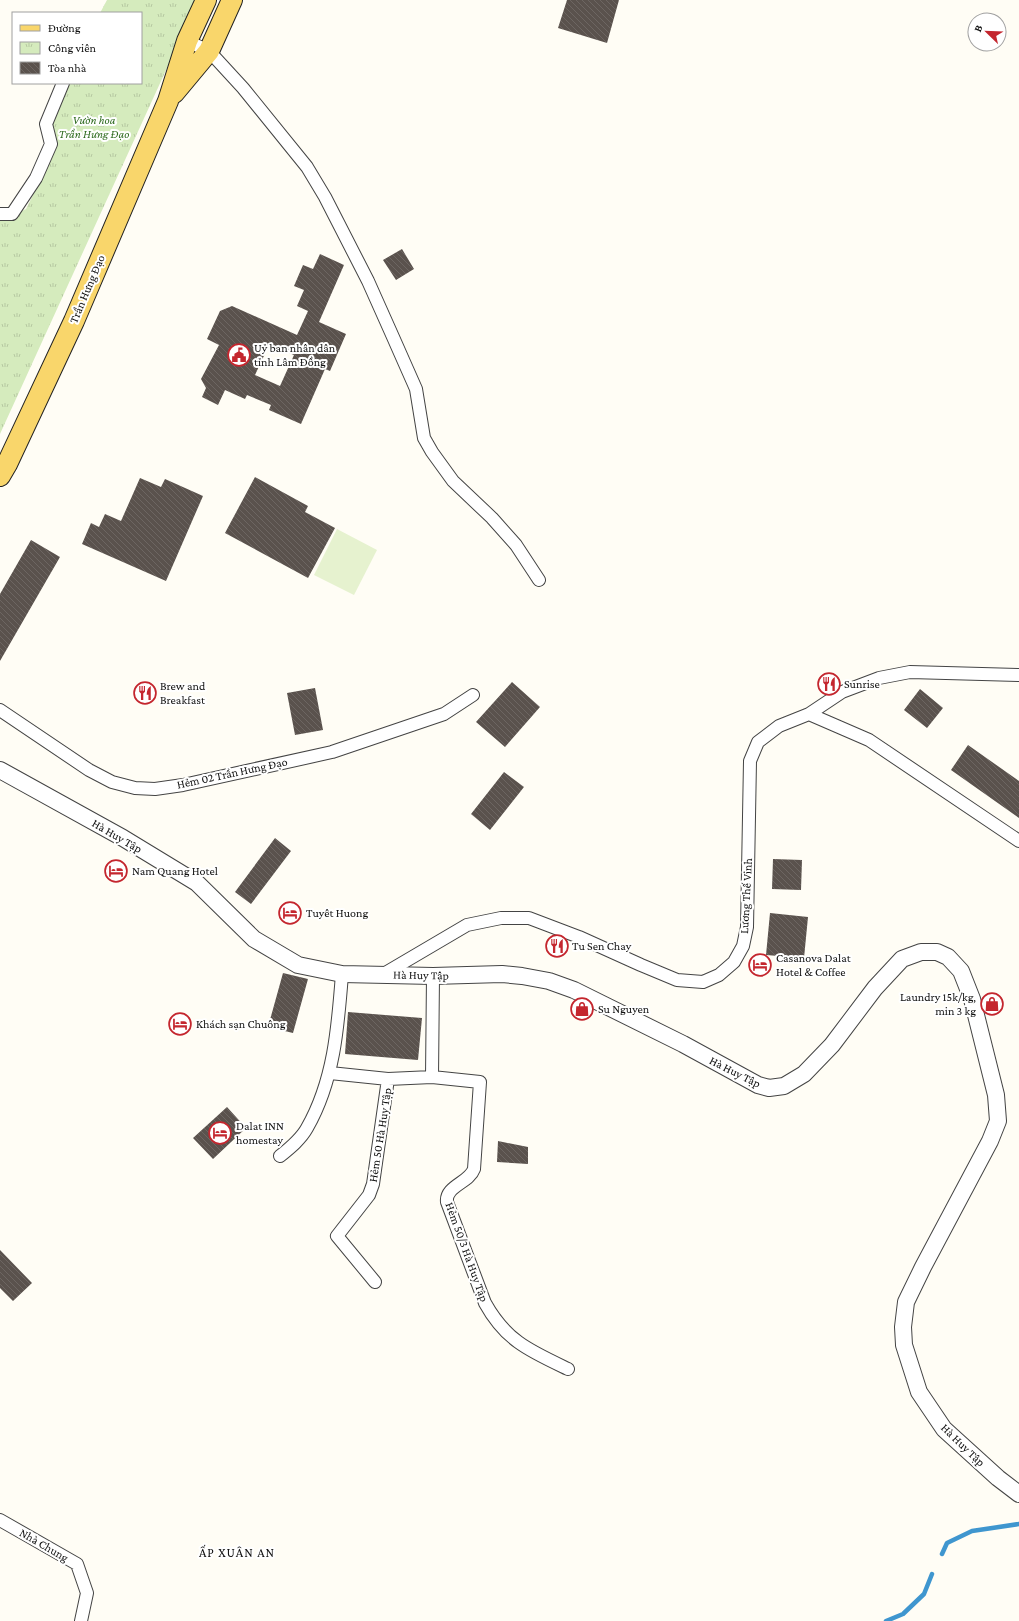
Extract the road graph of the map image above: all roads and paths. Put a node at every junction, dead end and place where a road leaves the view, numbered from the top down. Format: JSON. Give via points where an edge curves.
{"nodes":[{"id":1,"x":206,"y":0,"type":"edge"},
{"id":2,"x":232,"y":0,"type":"edge"},
{"id":3,"x":187,"y":41,"type":"junction"},
{"id":4,"x":209,"y":51,"type":"junction"},
{"id":5,"x":63,"y":84,"type":"edge"},
{"id":6,"x":168,"y":101,"type":"junction"},
{"id":7,"x":0,"y":214,"type":"edge"},
{"id":8,"x":2,"y":467,"type":"edge"},
{"id":9,"x":539,"y":580,"type":"dead end"},
{"id":10,"x":1019,"y":675,"type":"edge"},
{"id":11,"x":472,"y":695,"type":"dead end"},
{"id":12,"x":0,"y":710,"type":"edge"},
{"id":13,"x":809,"y":714,"type":"junction"},
{"id":14,"x":0,"y":770,"type":"edge"},
{"id":15,"x":1019,"y":841,"type":"edge"},
{"id":16,"x":342,"y":974,"type":"junction"},
{"id":17,"x":382,"y":975,"type":"junction"},
{"id":18,"x":433,"y":976,"type":"junction"},
{"id":19,"x":330,"y":1073,"type":"junction"},
{"id":20,"x":432,"y":1077,"type":"junction"},
{"id":21,"x":388,"y":1079,"type":"junction"},
{"id":22,"x":280,"y":1156,"type":"dead end"},
{"id":23,"x":375,"y":1282,"type":"dead end"},
{"id":24,"x":568,"y":1369,"type":"dead end"},
{"id":25,"x":1019,"y":1494,"type":"edge"},
{"id":26,"x":0,"y":1520,"type":"edge"},
{"id":27,"x":81,"y":1621,"type":"edge"}],
"edges":[{"from":1,"to":3,"type":"main road","name":"Trần Hưng Đạo"},
{"from":2,"to":4,"type":"main road","name":"Trần Hưng Đạo"},
{"from":3,"to":4,"type":"street"},
{"from":3,"to":6,"type":"main road","name":"Trần Hưng Đạo"},
{"from":4,"to":6,"type":"main road","name":"Trần Hưng Đạo"},
{"from":4,"to":9,"type":"street","via":[[243,88],[307,167],[325,197],[368,281],[416,389],[424,438],[432,452],[453,481],[516,545]]},
{"from":5,"to":7,"type":"street","via":[[46,124],[51,144],[36,178],[12,214]]},
{"from":6,"to":8,"type":"main road","name":"Trần Hưng Đạo","via":[[74,321]]},
{"from":10,"to":13,"type":"street","name":"Lương Thế Vinh","via":[[902,673],[851,688]]},
{"from":11,"to":12,"type":"street","name":"Hẻm 02 Trần Hưng Đạo","via":[[444,714],[332,752],[155,789],[135,788],[112,782],[89,770]]},
{"from":13,"to":15,"type":"street","via":[[869,740]]},
{"from":13,"to":17,"type":"street","name":"Lương Thế Vinh","via":[[779,726],[758,742],[750,761],[747,927],[743,946],[734,962],[719,975],[703,982],[677,980],[529,918],[501,918],[467,925]]},
{"from":14,"to":16,"type":"street","name":"Hà Huy Tập","via":[[123,838],[197,883],[254,939],[298,965]]},
{"from":16,"to":17,"type":"street","name":"Hà Huy Tập"},
{"from":16,"to":19,"type":"street","via":[[338,1025]]},
{"from":17,"to":18,"type":"street","name":"Hà Huy Tập"},
{"from":18,"to":20,"type":"street"},
{"from":18,"to":25,"type":"street","name":"Hà Huy Tập","via":[[502,974],[550,981],[574,990],[683,1044],[758,1085],[769,1088],[784,1086],[804,1074],[832,1045],[875,988],[902,959],[921,952],[937,952],[948,957],[961,971],[972,999],[996,1095],[998,1122],[906,1302],[904,1345],[919,1392],[944,1429]]},
{"from":19,"to":21,"type":"street"},
{"from":19,"to":22,"type":"street","via":[[307,1128]]},
{"from":20,"to":21,"type":"street","name":"Hẻm 50 Hà Huy Tập"},
{"from":20,"to":24,"type":"street","name":"Hẻm 50/3 Hà Huy Tập","via":[[480,1082],[474,1169],[469,1178],[453,1189],[447,1197],[447,1202],[485,1303],[497,1322],[516,1342]]},
{"from":21,"to":23,"type":"street","name":"Hẻm 50 Hà Huy Tập","via":[[373,1184],[369,1195],[337,1236]]},
{"from":26,"to":27,"type":"street","name":"Nhà Chung","via":[[77,1564],[87,1593]]}]}
